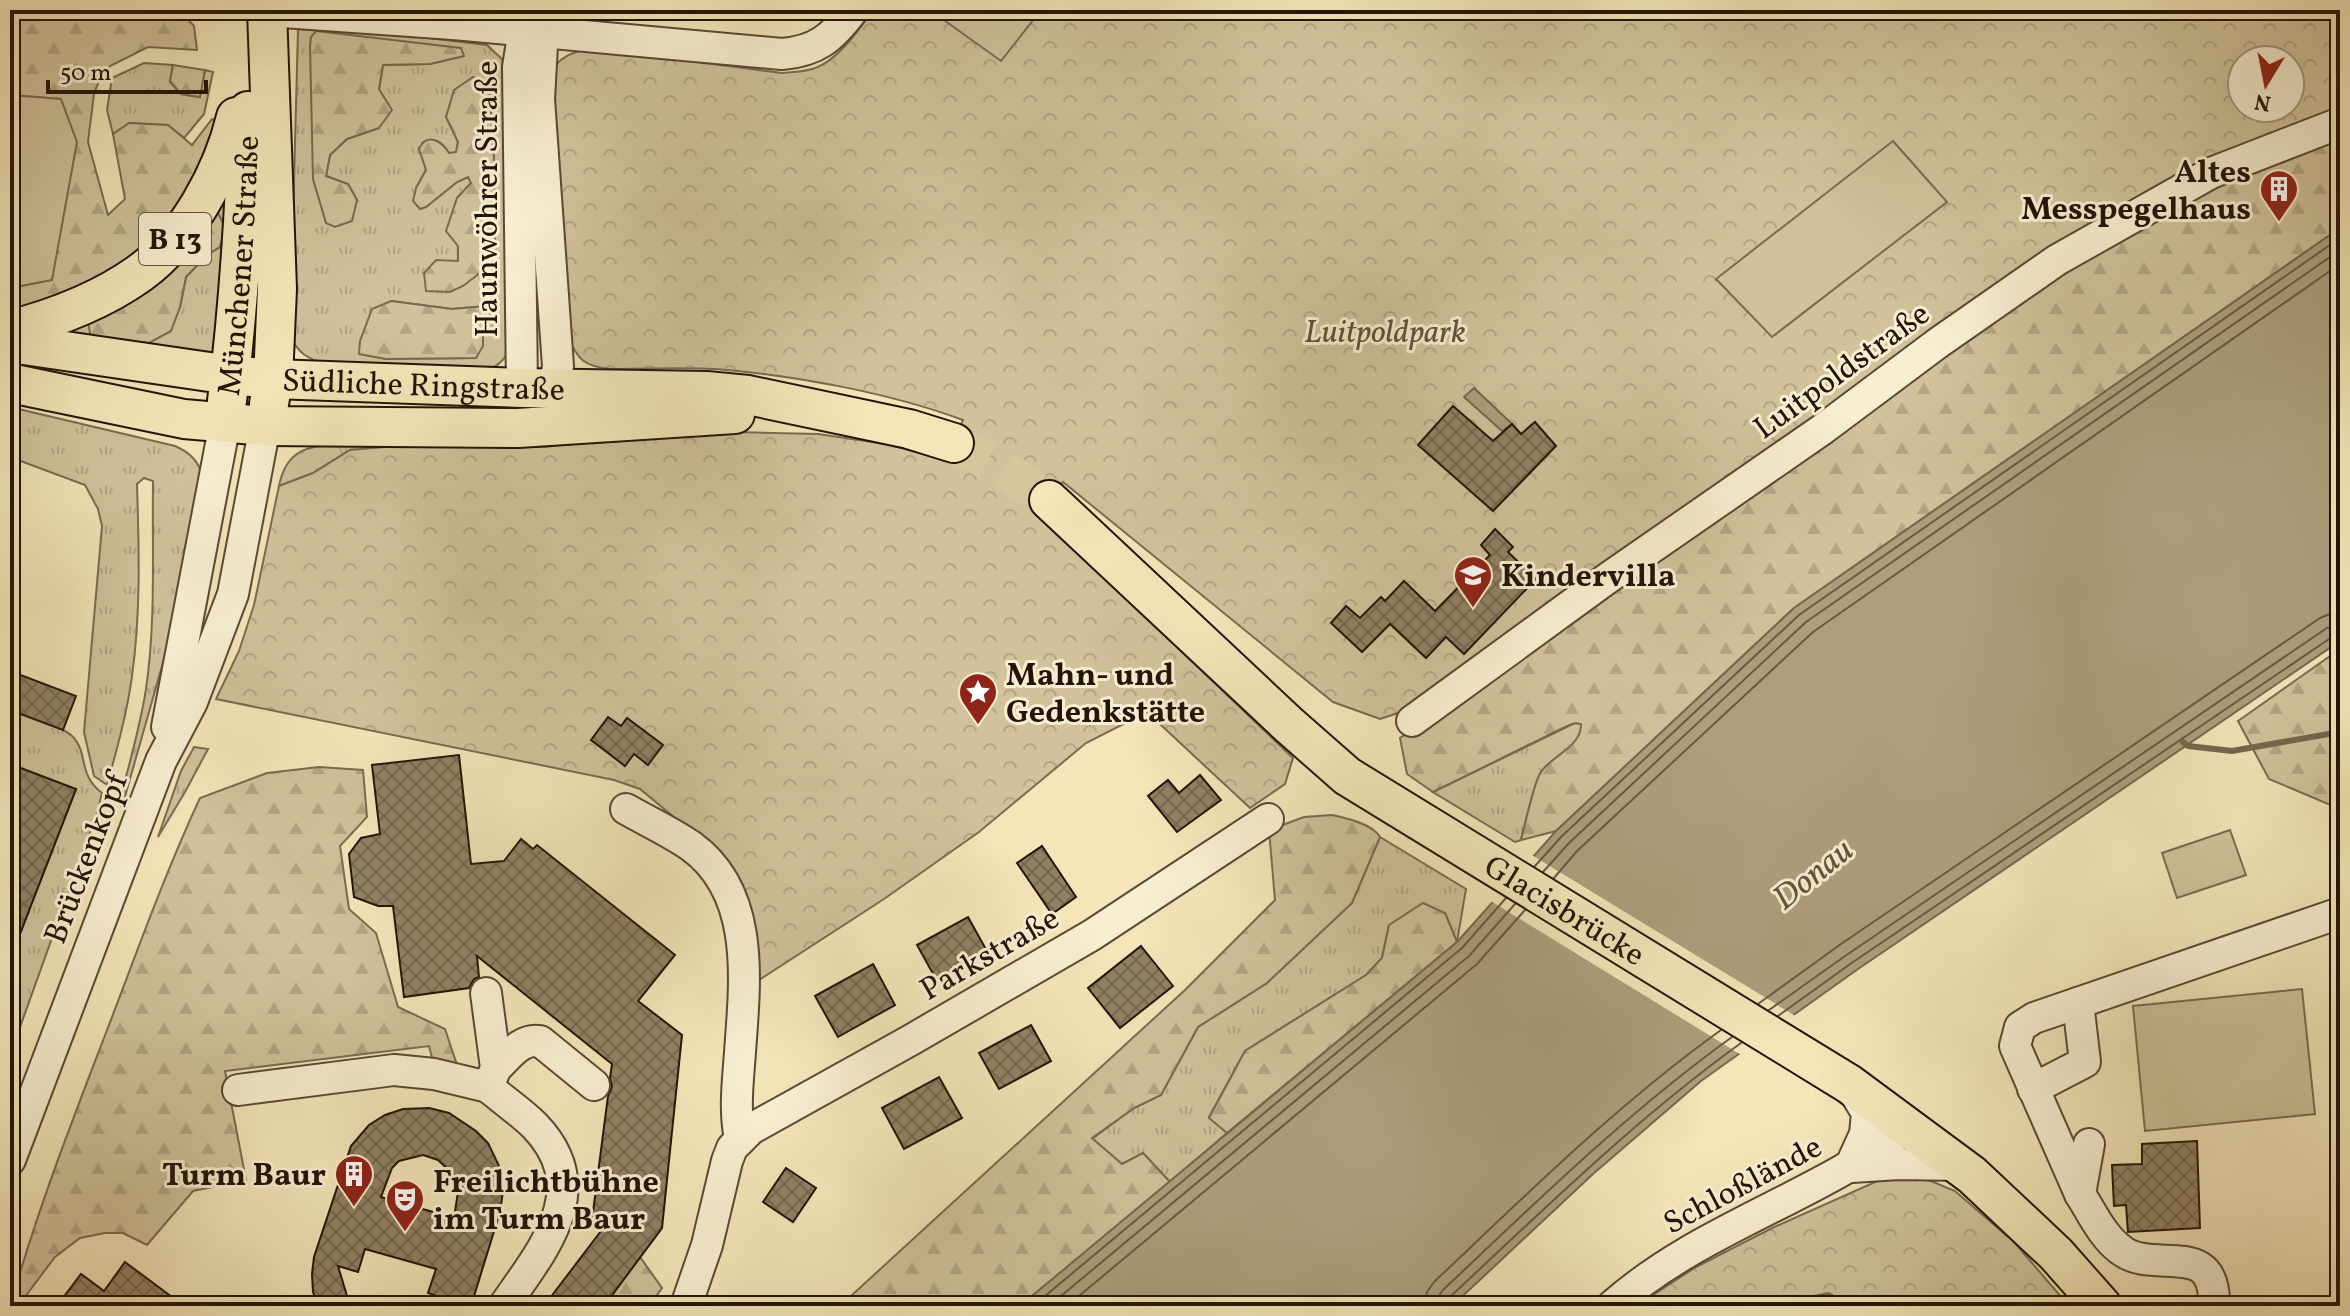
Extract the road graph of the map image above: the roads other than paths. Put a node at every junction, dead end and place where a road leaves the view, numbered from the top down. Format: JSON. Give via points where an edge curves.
{"nodes":[{"id":1,"x":249,"y":10,"type":"edge"},
{"id":2,"x":268,"y":10,"type":"edge"},
{"id":3,"x":853,"y":10,"type":"edge"},
{"id":4,"x":454,"y":17,"type":"edge"},
{"id":5,"x":534,"y":21,"type":"edge"},
{"id":6,"x":249,"y":64,"type":"junction"},
{"id":7,"x":2340,"y":123,"type":"edge"},
{"id":8,"x":10,"y":330,"type":"edge"},
{"id":9,"x":10,"y":343,"type":"edge"},
{"id":10,"x":10,"y":371,"type":"edge"},
{"id":11,"x":273,"y":379,"type":"junction"},
{"id":12,"x":10,"y":383,"type":"edge"},
{"id":13,"x":539,"y":396,"type":"junction"},
{"id":14,"x":227,"y":401,"type":"junction"},
{"id":15,"x":838,"y":414,"type":"junction"},
{"id":16,"x":265,"y":426,"type":"junction"},
{"id":17,"x":954,"y":443,"type":"tunnel mouth"},
{"id":18,"x":1049,"y":500,"type":"tunnel mouth"},
{"id":19,"x":1412,"y":721,"type":"dead end"},
{"id":20,"x":161,"y":761,"type":"junction"},
{"id":21,"x":626,"y":809,"type":"dead end"},
{"id":22,"x":1268,"y":819,"type":"dead end"},
{"id":23,"x":2340,"y":913,"type":"edge"},
{"id":24,"x":486,"y":993,"type":"dead end"},
{"id":25,"x":2078,"y":1003,"type":"junction"},
{"id":26,"x":492,"y":1078,"type":"junction"},
{"id":27,"x":1849,"y":1084,"type":"junction"},
{"id":28,"x":594,"y":1085,"type":"dead end"},
{"id":29,"x":2033,"y":1089,"type":"junction"},
{"id":30,"x":238,"y":1090,"type":"dead end"},
{"id":31,"x":1908,"y":1127,"type":"junction"},
{"id":32,"x":740,"y":1139,"type":"junction"},
{"id":33,"x":2089,"y":1144,"type":"dead end"},
{"id":34,"x":10,"y":1160,"type":"edge"},
{"id":35,"x":1850,"y":1167,"type":"junction"},
{"id":36,"x":1966,"y":1170,"type":"junction"},
{"id":37,"x":2080,"y":1194,"type":"junction"},
{"id":38,"x":504,"y":1306,"type":"edge"},
{"id":39,"x":686,"y":1306,"type":"edge"},
{"id":40,"x":1612,"y":1306,"type":"edge"},
{"id":41,"x":2102,"y":1306,"type":"edge"},
{"id":42,"x":2214,"y":1306,"type":"edge"}],
"edges":[{"from":1,"to":6,"type":"main road","name":"Münchener Straße","number":"B 13"},
{"from":2,"to":4,"type":"street"},
{"from":2,"to":11,"type":"main road","name":"Münchener Straße","via":[[277,289]]},
{"from":3,"to":5,"type":"street","via":[[817,46],[782,54]]},
{"from":4,"to":5,"type":"street"},
{"from":5,"to":13,"type":"street","name":"Haunwöhrer Straße"},
{"from":5,"to":13,"type":"street","name":"Haunwöhrer Straße","via":[[518,67]]},
{"from":6,"to":8,"type":"main road","number":"B 13","via":[[219,169],[175,239],[143,271],[101,298]]},
{"from":6,"to":14,"type":"main road","name":"Münchener Straße","number":"B 13","via":[[246,197]]},
{"from":7,"to":19,"type":"street","name":"Luitpoldstraße","via":[[2211,173],[2057,260]]},
{"from":9,"to":14,"type":"main road","name":"Südliche Ringstraße"},
{"from":10,"to":14,"type":"main road"},
{"from":11,"to":13,"type":"main road","name":"Südliche Ringstraße"},
{"from":11,"to":14,"type":"main road","via":[[253,400]]},
{"from":11,"to":16,"type":"main road","name":"Münchener Straße"},
{"from":12,"to":14,"type":"main road","name":"Südliche Ringstraße","via":[[184,419]]},
{"from":13,"to":15,"type":"main road","name":"Südliche Ringstraße","via":[[597,389],[706,391]]},
{"from":13,"to":15,"type":"main road","name":"Südliche Ringstraße","via":[[581,423]]},
{"from":13,"to":16,"type":"main road","name":"Südliche Ringstraße"},
{"from":14,"to":16,"type":"main road","name":"Südliche Ringstraße"},
{"from":14,"to":20,"type":"street","name":"Brückenkopf"},
{"from":15,"to":17,"type":"main road","name":"Südliche Ringstraße"},
{"from":16,"to":20,"type":"street","name":"Brückenkopf","via":[[233,594],[192,702]]},
{"from":18,"to":27,"type":"main road","name":"Glacisbrücke","via":[[1347,776]]},
{"from":20,"to":34,"type":"street","name":"Brückenkopf"},
{"from":21,"to":32,"type":"street","via":[[692,847],[719,873],[731,899],[741,928],[744,968],[736,1111]]},
{"from":22,"to":32,"type":"street","name":"Parkstraße","via":[[1092,935]]},
{"from":23,"to":25,"type":"street"},
{"from":24,"to":26,"type":"street"},
{"from":25,"to":29,"type":"street","via":[[2085,1062]]},
{"from":25,"to":29,"type":"street","via":[[2020,1027],[2015,1046]]},
{"from":26,"to":28,"type":"street","via":[[522,1043],[533,1040]]},
{"from":26,"to":30,"type":"street","via":[[394,1070]]},
{"from":26,"to":38,"type":"street","via":[[536,1127],[555,1156],[564,1186],[551,1236]]},
{"from":27,"to":31,"type":"main road","name":"Glacisbrücke"},
{"from":27,"to":35,"type":"street","via":[[1867,1113],[1865,1134]]},
{"from":29,"to":37,"type":"street"},
{"from":31,"to":35,"type":"street","name":"Schloßlände"},
{"from":31,"to":36,"type":"main road","name":"Glacisbrücke"},
{"from":32,"to":39,"type":"street","via":[[727,1161]]},
{"from":33,"to":37,"type":"street"},
{"from":35,"to":36,"type":"street","via":[[1899,1164]]},
{"from":35,"to":40,"type":"street","name":"Schloßlände","via":[[1697,1245]]},
{"from":36,"to":41,"type":"main road","name":"Glacisbrücke","via":[[2056,1254]]},
{"from":37,"to":42,"type":"street","via":[[2122,1251],[2143,1260],[2181,1260],[2208,1275]]}]}
